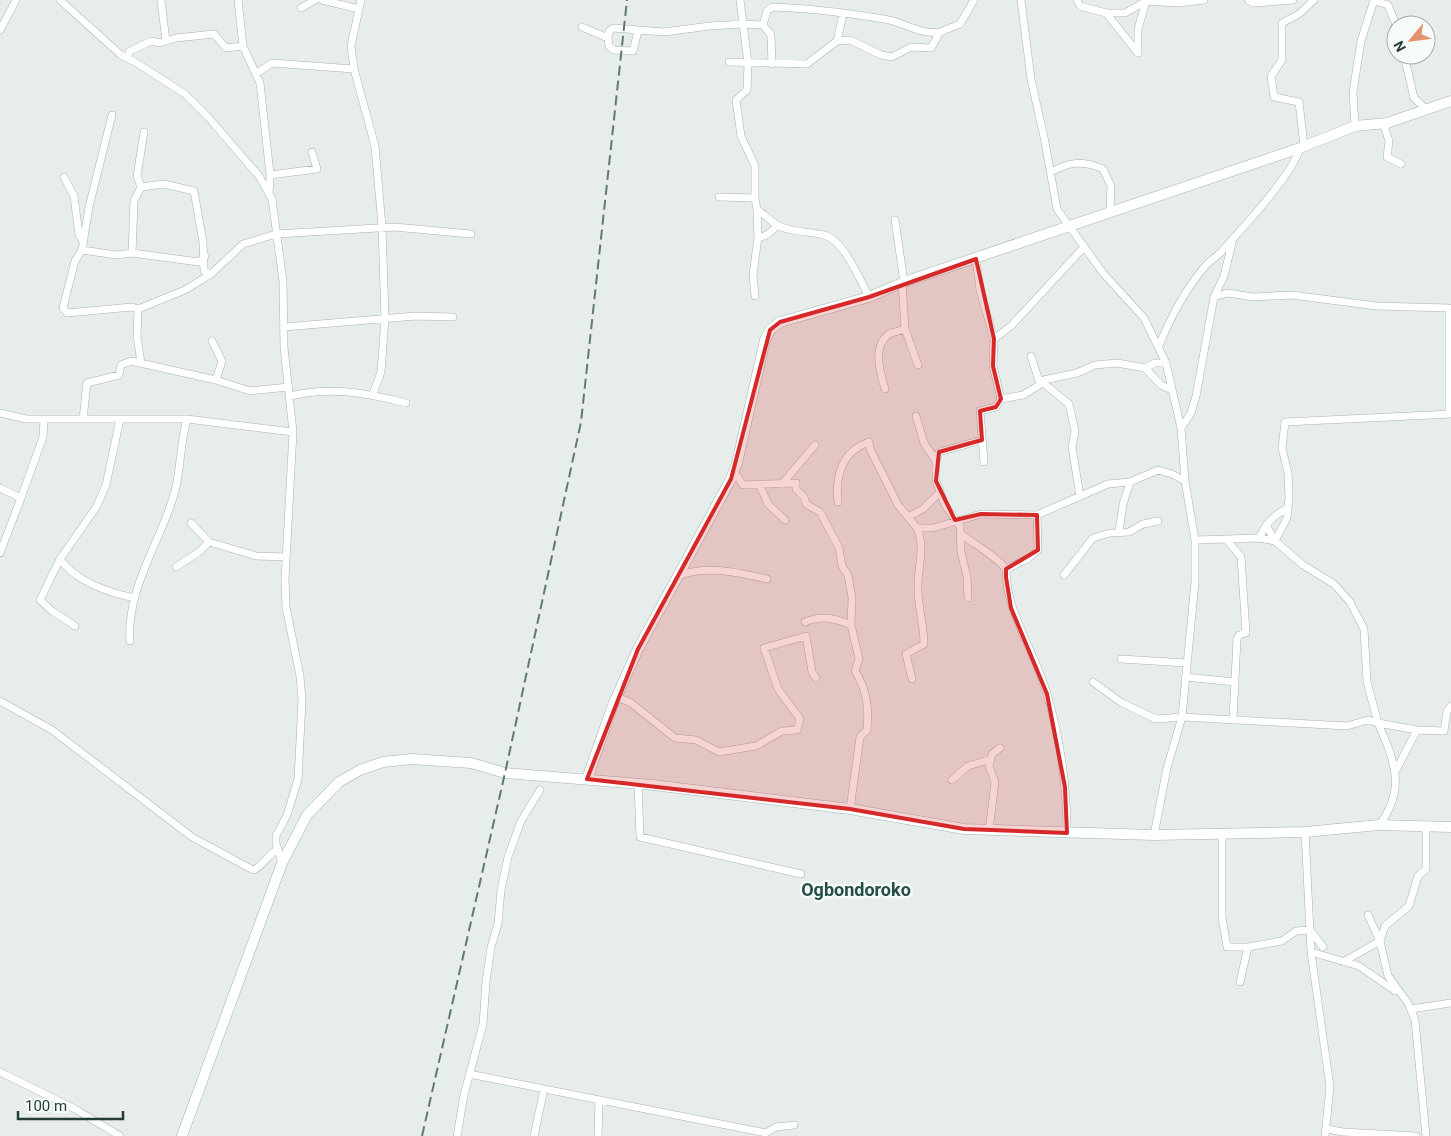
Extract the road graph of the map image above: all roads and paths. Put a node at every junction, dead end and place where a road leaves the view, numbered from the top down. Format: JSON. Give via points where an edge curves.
{"nodes":[{"id":1,"x":16,"y":0,"type":"edge"},
{"id":2,"x":161,"y":0,"type":"edge"},
{"id":3,"x":238,"y":0,"type":"edge"},
{"id":4,"x":315,"y":0,"type":"edge"},
{"id":5,"x":322,"y":0,"type":"edge"},
{"id":6,"x":361,"y":0,"type":"edge"},
{"id":7,"x":740,"y":0,"type":"edge"},
{"id":8,"x":974,"y":0,"type":"edge"},
{"id":9,"x":1021,"y":0,"type":"edge"},
{"id":10,"x":1076,"y":0,"type":"edge"},
{"id":11,"x":1204,"y":0,"type":"edge"},
{"id":12,"x":1248,"y":0,"type":"edge"},
{"id":13,"x":1292,"y":0,"type":"edge"},
{"id":14,"x":1314,"y":0,"type":"edge"},
{"id":15,"x":62,"y":1,"type":"edge"},
{"id":16,"x":1180,"y":1,"type":"edge"},
{"id":17,"x":1374,"y":1,"type":"edge"},
{"id":18,"x":1146,"y":2,"type":"junction"},
{"id":19,"x":301,"y":8,"type":"dead end"},
{"id":20,"x":359,"y":9,"type":"junction"},
{"id":21,"x":1106,"y":12,"type":"junction"},
{"id":22,"x":843,"y":14,"type":"junction"},
{"id":23,"x":1392,"y":15,"type":"edge"},
{"id":24,"x":743,"y":24,"type":"junction"},
{"id":25,"x":763,"y":25,"type":"junction"},
{"id":26,"x":582,"y":27,"type":"dead end"},
{"id":27,"x":0,"y":30,"type":"edge"},
{"id":28,"x":638,"y":31,"type":"junction"},
{"id":29,"x":940,"y":32,"type":"junction"},
{"id":30,"x":608,"y":38,"type":"junction"},
{"id":31,"x":166,"y":41,"type":"junction"},
{"id":32,"x":837,"y":41,"type":"junction"},
{"id":33,"x":244,"y":46,"type":"junction"},
{"id":34,"x":127,"y":58,"type":"junction"},
{"id":35,"x":729,"y":62,"type":"dead end"},
{"id":36,"x":748,"y":62,"type":"junction"},
{"id":37,"x":772,"y":64,"type":"junction"},
{"id":38,"x":1406,"y":65,"type":"edge"},
{"id":39,"x":354,"y":69,"type":"junction"},
{"id":40,"x":257,"y":73,"type":"junction"},
{"id":41,"x":1451,"y":101,"type":"edge"},
{"id":42,"x":1426,"y":109,"type":"junction"},
{"id":43,"x":112,"y":115,"type":"dead end"},
{"id":44,"x":1383,"y":123,"type":"junction"},
{"id":45,"x":1354,"y":126,"type":"junction"},
{"id":46,"x":144,"y":132,"type":"dead end"},
{"id":47,"x":1302,"y":147,"type":"junction"},
{"id":48,"x":312,"y":152,"type":"dead end"},
{"id":49,"x":1401,"y":164,"type":"dead end"},
{"id":50,"x":1051,"y":172,"type":"junction"},
{"id":51,"x":270,"y":176,"type":"junction"},
{"id":52,"x":64,"y":177,"type":"dead end"},
{"id":53,"x":141,"y":187,"type":"junction"},
{"id":54,"x":270,"y":194,"type":"junction"},
{"id":55,"x":719,"y":197,"type":"dead end"},
{"id":56,"x":755,"y":198,"type":"junction"},
{"id":57,"x":757,"y":210,"type":"junction"},
{"id":58,"x":1110,"y":212,"type":"junction"},
{"id":59,"x":894,"y":220,"type":"dead end"},
{"id":60,"x":777,"y":225,"type":"junction"},
{"id":61,"x":1068,"y":226,"type":"junction"},
{"id":62,"x":382,"y":227,"type":"junction"},
{"id":63,"x":276,"y":234,"type":"junction"},
{"id":64,"x":470,"y":234,"type":"dead end"},
{"id":65,"x":758,"y":237,"type":"junction"},
{"id":66,"x":1233,"y":239,"type":"junction"},
{"id":67,"x":83,"y":240,"type":"junction"},
{"id":68,"x":1084,"y":247,"type":"junction"},
{"id":69,"x":82,"y":250,"type":"junction"},
{"id":70,"x":132,"y":253,"type":"junction"},
{"id":71,"x":205,"y":256,"type":"junction"},
{"id":72,"x":976,"y":259,"type":"junction"},
{"id":73,"x":212,"y":274,"type":"junction"},
{"id":74,"x":903,"y":282,"type":"junction"},
{"id":75,"x":755,"y":296,"type":"dead end"},
{"id":76,"x":869,"y":297,"type":"junction"},
{"id":77,"x":1214,"y":297,"type":"junction"},
{"id":78,"x":138,"y":309,"type":"junction"},
{"id":79,"x":385,"y":318,"type":"junction"},
{"id":80,"x":453,"y":318,"type":"dead end"},
{"id":81,"x":284,"y":327,"type":"junction"},
{"id":82,"x":905,"y":329,"type":"junction"},
{"id":83,"x":994,"y":339,"type":"junction"},
{"id":84,"x":212,"y":341,"type":"dead end"},
{"id":85,"x":1159,"y":346,"type":"junction"},
{"id":86,"x":1031,"y":356,"type":"dead end"},
{"id":87,"x":141,"y":363,"type":"junction"},
{"id":88,"x":1166,"y":363,"type":"junction"},
{"id":89,"x":918,"y":365,"type":"dead end"},
{"id":90,"x":1145,"y":368,"type":"junction"},
{"id":91,"x":216,"y":380,"type":"junction"},
{"id":92,"x":1041,"y":381,"type":"junction"},
{"id":93,"x":289,"y":387,"type":"junction"},
{"id":94,"x":885,"y":388,"type":"dead end"},
{"id":95,"x":1172,"y":390,"type":"junction"},
{"id":96,"x":373,"y":394,"type":"junction"},
{"id":97,"x":290,"y":396,"type":"junction"},
{"id":98,"x":1001,"y":399,"type":"junction"},
{"id":99,"x":406,"y":403,"type":"dead end"},
{"id":100,"x":0,"y":413,"type":"edge"},
{"id":101,"x":1450,"y":414,"type":"edge"},
{"id":102,"x":916,"y":416,"type":"dead end"},
{"id":103,"x":44,"y":419,"type":"junction"},
{"id":104,"x":84,"y":419,"type":"junction"},
{"id":105,"x":120,"y":419,"type":"junction"},
{"id":106,"x":187,"y":419,"type":"junction"},
{"id":107,"x":1181,"y":428,"type":"junction"},
{"id":108,"x":293,"y":432,"type":"junction"},
{"id":109,"x":982,"y":440,"type":"junction"},
{"id":110,"x":815,"y":445,"type":"dead end"},
{"id":111,"x":936,"y":461,"type":"junction"},
{"id":112,"x":984,"y":462,"type":"dead end"},
{"id":113,"x":731,"y":479,"type":"junction"},
{"id":114,"x":1185,"y":481,"type":"junction"},
{"id":115,"x":1130,"y":482,"type":"junction"},
{"id":116,"x":782,"y":484,"type":"junction"},
{"id":117,"x":760,"y":486,"type":"junction"},
{"id":118,"x":0,"y":488,"type":"edge"},
{"id":119,"x":940,"y":492,"type":"junction"},
{"id":120,"x":1080,"y":496,"type":"junction"},
{"id":121,"x":21,"y":498,"type":"junction"},
{"id":122,"x":838,"y":502,"type":"dead end"},
{"id":123,"x":1288,"y":508,"type":"junction"},
{"id":124,"x":1037,"y":515,"type":"junction"},
{"id":125,"x":908,"y":516,"type":"junction"},
{"id":126,"x":785,"y":520,"type":"dead end"},
{"id":127,"x":955,"y":520,"type":"junction"},
{"id":128,"x":1158,"y":521,"type":"dead end"},
{"id":129,"x":191,"y":523,"type":"dead end"},
{"id":130,"x":1266,"y":525,"type":"junction"},
{"id":131,"x":917,"y":528,"type":"junction"},
{"id":132,"x":1119,"y":532,"type":"junction"},
{"id":133,"x":961,"y":534,"type":"junction"},
{"id":134,"x":1259,"y":538,"type":"junction"},
{"id":135,"x":1226,"y":539,"type":"junction"},
{"id":136,"x":1195,"y":540,"type":"junction"},
{"id":137,"x":1275,"y":541,"type":"junction"},
{"id":138,"x":209,"y":542,"type":"junction"},
{"id":139,"x":0,"y":553,"type":"edge"},
{"id":140,"x":286,"y":557,"type":"junction"},
{"id":141,"x":60,"y":559,"type":"junction"},
{"id":142,"x":176,"y":567,"type":"dead end"},
{"id":143,"x":1006,"y":569,"type":"junction"},
{"id":144,"x":1064,"y":575,"type":"dead end"},
{"id":145,"x":678,"y":576,"type":"junction"},
{"id":146,"x":767,"y":579,"type":"dead end"},
{"id":147,"x":135,"y":598,"type":"junction"},
{"id":148,"x":968,"y":598,"type":"dead end"},
{"id":149,"x":805,"y":622,"type":"dead end"},
{"id":150,"x":851,"y":624,"type":"junction"},
{"id":151,"x":75,"y":626,"type":"dead end"},
{"id":152,"x":130,"y":641,"type":"dead end"},
{"id":153,"x":1121,"y":659,"type":"dead end"},
{"id":154,"x":1186,"y":663,"type":"junction"},
{"id":155,"x":1185,"y":677,"type":"junction"},
{"id":156,"x":816,"y":678,"type":"dead end"},
{"id":157,"x":912,"y":679,"type":"dead end"},
{"id":158,"x":1093,"y":682,"type":"dead end"},
{"id":159,"x":1235,"y":682,"type":"junction"},
{"id":160,"x":617,"y":697,"type":"junction"},
{"id":161,"x":0,"y":701,"type":"edge"},
{"id":162,"x":1451,"y":706,"type":"edge"},
{"id":163,"x":1182,"y":717,"type":"junction"},
{"id":164,"x":1233,"y":719,"type":"junction"},
{"id":165,"x":1378,"y":722,"type":"junction"},
{"id":166,"x":1416,"y":730,"type":"junction"},
{"id":167,"x":1448,"y":731,"type":"edge"},
{"id":168,"x":1000,"y":748,"type":"dead end"},
{"id":169,"x":990,"y":759,"type":"junction"},
{"id":170,"x":1396,"y":770,"type":"junction"},
{"id":171,"x":587,"y":779,"type":"junction"},
{"id":172,"x":952,"y":780,"type":"dead end"},
{"id":173,"x":638,"y":784,"type":"junction"},
{"id":174,"x":540,"y":790,"type":"dead end"},
{"id":175,"x":850,"y":809,"type":"junction"},
{"id":176,"x":1379,"y":825,"type":"junction"},
{"id":177,"x":1426,"y":826,"type":"junction"},
{"id":178,"x":1451,"y":827,"type":"edge"},
{"id":179,"x":989,"y":830,"type":"junction"},
{"id":180,"x":1305,"y":832,"type":"junction"},
{"id":181,"x":1067,"y":833,"type":"junction"},
{"id":182,"x":1222,"y":834,"type":"junction"},
{"id":183,"x":1154,"y":835,"type":"junction"},
{"id":184,"x":278,"y":850,"type":"junction"},
{"id":185,"x":282,"y":863,"type":"junction"},
{"id":186,"x":801,"y":874,"type":"dead end"},
{"id":187,"x":1368,"y":915,"type":"dead end"},
{"id":188,"x":1310,"y":930,"type":"junction"},
{"id":189,"x":1380,"y":941,"type":"junction"},
{"id":190,"x":1248,"y":947,"type":"junction"},
{"id":191,"x":1323,"y":947,"type":"dead end"},
{"id":192,"x":1311,"y":952,"type":"junction"},
{"id":193,"x":1343,"y":962,"type":"junction"},
{"id":194,"x":1240,"y":982,"type":"dead end"},
{"id":195,"x":1401,"y":996,"type":"junction"},
{"id":196,"x":1451,"y":1003,"type":"edge"},
{"id":197,"x":1411,"y":1009,"type":"junction"},
{"id":198,"x":0,"y":1072,"type":"edge"},
{"id":199,"x":469,"y":1074,"type":"junction"},
{"id":200,"x":544,"y":1089,"type":"junction"},
{"id":201,"x":598,"y":1100,"type":"junction"},
{"id":202,"x":794,"y":1125,"type":"dead end"},
{"id":203,"x":1326,"y":1132,"type":"edge"},
{"id":204,"x":120,"y":1136,"type":"edge"},
{"id":205,"x":182,"y":1136,"type":"edge"},
{"id":206,"x":457,"y":1136,"type":"edge"},
{"id":207,"x":534,"y":1136,"type":"edge"},
{"id":208,"x":598,"y":1136,"type":"edge"},
{"id":209,"x":1416,"y":1136,"type":"edge"},
{"id":210,"x":1426,"y":1136,"type":"edge"}],
"edges":[{"from":1,"to":27,"type":"street"},
{"from":2,"to":31,"type":"street"},
{"from":3,"to":33,"type":"street"},
{"from":4,"to":19,"type":"street"},
{"from":5,"to":20,"type":"street"},
{"from":6,"to":20,"type":"street"},
{"from":7,"to":24,"type":"street"},
{"from":8,"to":29,"type":"street","via":[[960,24]]},
{"from":9,"to":50,"type":"street","via":[[1031,79]]},
{"from":10,"to":21,"type":"street","via":[[1080,6]]},
{"from":11,"to":16,"type":"street"},
{"from":12,"to":13,"type":"street","via":[[1254,3]]},
{"from":14,"to":47,"type":"street","via":[[1299,14],[1282,23],[1282,60],[1271,76],[1274,97],[1299,102]]},
{"from":15,"to":34,"type":"street"},
{"from":16,"to":18,"type":"street"},
{"from":17,"to":23,"type":"street","via":[[1388,5]]},
{"from":17,"to":45,"type":"street","via":[[1361,41],[1353,92]]},
{"from":18,"to":21,"type":"street","via":[[1124,13]]},
{"from":18,"to":21,"type":"street","via":[[1138,29],[1138,53]]},
{"from":20,"to":39,"type":"street","via":[[351,46]]},
{"from":22,"to":25,"type":"street","via":[[772,7],[767,11]]},
{"from":22,"to":29,"type":"street","via":[[887,19],[929,34]]},
{"from":22,"to":32,"type":"street"},
{"from":24,"to":25,"type":"street"},
{"from":24,"to":28,"type":"street","via":[[664,32]]},
{"from":24,"to":36,"type":"street"},
{"from":25,"to":37,"type":"street","via":[[771,35]]},
{"from":26,"to":30,"type":"street"},
{"from":28,"to":30,"type":"street","via":[[613,28]]},
{"from":28,"to":30,"type":"street","via":[[633,51],[614,50],[609,46]]},
{"from":29,"to":32,"type":"street","via":[[931,48],[911,47],[892,57],[880,55],[850,40]]},
{"from":31,"to":33,"type":"street","via":[[214,34],[226,48]]},
{"from":31,"to":34,"type":"street","via":[[160,44],[151,41],[130,51]]},
{"from":32,"to":37,"type":"street","via":[[807,64]]},
{"from":33,"to":40,"type":"street"},
{"from":34,"to":54,"type":"street","via":[[185,94],[259,176]]},
{"from":35,"to":36,"type":"street"},
{"from":36,"to":37,"type":"street"},
{"from":36,"to":56,"type":"street","via":[[746,90],[736,100],[741,136],[755,166]]},
{"from":38,"to":42,"type":"street","via":[[1414,98]]},
{"from":39,"to":40,"type":"street","via":[[272,63]]},
{"from":39,"to":62,"type":"street","via":[[375,146]]},
{"from":40,"to":51,"type":"street"},
{"from":41,"to":42,"type":"main road"},
{"from":42,"to":44,"type":"main road"},
{"from":43,"to":67,"type":"street"},
{"from":44,"to":45,"type":"main road"},
{"from":44,"to":49,"type":"street","via":[[1389,141],[1388,157]]},
{"from":45,"to":47,"type":"main road"},
{"from":46,"to":53,"type":"street","via":[[138,176]]},
{"from":47,"to":58,"type":"main road"},
{"from":47,"to":66,"type":"street","via":[[1297,160]]},
{"from":48,"to":51,"type":"street","via":[[317,170]]},
{"from":50,"to":58,"type":"street","via":[[1068,163],[1091,164],[1103,169],[1111,186]]},
{"from":50,"to":61,"type":"street","via":[[1057,209]]},
{"from":51,"to":54,"type":"street"},
{"from":52,"to":67,"type":"street","via":[[74,196],[79,235]]},
{"from":53,"to":70,"type":"street","via":[[134,201]]},
{"from":53,"to":71,"type":"street","via":[[164,184],[194,191]]},
{"from":54,"to":63,"type":"street"},
{"from":55,"to":56,"type":"street"},
{"from":56,"to":57,"type":"street"},
{"from":57,"to":60,"type":"street"},
{"from":57,"to":65,"type":"street"},
{"from":58,"to":61,"type":"main road"},
{"from":59,"to":74,"type":"street"},
{"from":60,"to":65,"type":"street","via":[[763,237]]},
{"from":60,"to":76,"type":"street","via":[[794,231],[827,235],[848,257]]},
{"from":61,"to":68,"type":"street"},
{"from":61,"to":72,"type":"main road"},
{"from":62,"to":63,"type":"street"},
{"from":62,"to":64,"type":"street"},
{"from":62,"to":79,"type":"street"},
{"from":63,"to":73,"type":"street","via":[[243,244]]},
{"from":63,"to":81,"type":"street","via":[[283,281]]},
{"from":65,"to":75,"type":"street","via":[[753,275]]},
{"from":66,"to":77,"type":"street","via":[[1224,276]]},
{"from":66,"to":85,"type":"street","via":[[1208,263],[1186,294],[1171,316]]},
{"from":67,"to":69,"type":"street"},
{"from":68,"to":83,"type":"street","via":[[1011,326]]},
{"from":68,"to":85,"type":"street","via":[[1144,318]]},
{"from":69,"to":70,"type":"street","via":[[116,255]]},
{"from":69,"to":78,"type":"street","via":[[67,287],[63,308],[66,313]]},
{"from":70,"to":71,"type":"street","via":[[199,262]]},
{"from":71,"to":73,"type":"street","via":[[204,271]]},
{"from":72,"to":74,"type":"main road"},
{"from":72,"to":83,"type":"street","via":[[980,290]]},
{"from":73,"to":78,"type":"street","via":[[185,290]]},
{"from":74,"to":76,"type":"main road"},
{"from":74,"to":82,"type":"street"},
{"from":76,"to":113,"type":"main road","via":[[780,322],[770,330],[758,364]]},
{"from":77,"to":101,"type":"street","via":[[1228,293],[1253,297],[1292,295],[1376,306],[1449,308]]},
{"from":77,"to":107,"type":"street","via":[[1196,396],[1191,413]]},
{"from":78,"to":87,"type":"street"},
{"from":79,"to":80,"type":"street"},
{"from":79,"to":81,"type":"street"},
{"from":79,"to":96,"type":"street","via":[[380,372]]},
{"from":81,"to":93,"type":"street"},
{"from":82,"to":89,"type":"street"},
{"from":82,"to":94,"type":"street","via":[[888,335],[880,348],[878,366]]},
{"from":83,"to":98,"type":"street","via":[[993,366]]},
{"from":84,"to":91,"type":"street","via":[[222,360]]},
{"from":85,"to":88,"type":"street"},
{"from":86,"to":92,"type":"street"},
{"from":87,"to":91,"type":"street"},
{"from":87,"to":104,"type":"street","via":[[126,363],[121,365],[119,375],[87,382]]},
{"from":88,"to":90,"type":"street","via":[[1155,363]]},
{"from":88,"to":95,"type":"street"},
{"from":90,"to":92,"type":"street","via":[[1095,365]]},
{"from":90,"to":95,"type":"street","via":[[1161,385]]},
{"from":91,"to":93,"type":"street","via":[[250,391]]},
{"from":92,"to":98,"type":"street","via":[[1023,395]]},
{"from":92,"to":120,"type":"street","via":[[1069,404],[1076,431],[1072,447]]},
{"from":93,"to":97,"type":"street"},
{"from":95,"to":107,"type":"street"},
{"from":96,"to":97,"type":"street","via":[[313,390]]},
{"from":96,"to":99,"type":"street"},
{"from":97,"to":108,"type":"street"},
{"from":98,"to":109,"type":"street","via":[[996,407],[980,411]]},
{"from":100,"to":103,"type":"street"},
{"from":101,"to":123,"type":"street","via":[[1286,422],[1282,448],[1288,473]]},
{"from":102,"to":111,"type":"street","via":[[924,443]]},
{"from":103,"to":104,"type":"street"},
{"from":103,"to":121,"type":"street","via":[[43,437]]},
{"from":104,"to":105,"type":"street"},
{"from":105,"to":106,"type":"street"},
{"from":105,"to":141,"type":"street","via":[[103,492],[97,506]]},
{"from":106,"to":108,"type":"street"},
{"from":106,"to":147,"type":"street","via":[[175,491]]},
{"from":107,"to":114,"type":"street"},
{"from":108,"to":140,"type":"street"},
{"from":109,"to":111,"type":"street","via":[[939,452]]},
{"from":109,"to":112,"type":"street"},
{"from":110,"to":116,"type":"street"},
{"from":111,"to":119,"type":"street","via":[[936,481]]},
{"from":113,"to":117,"type":"street","via":[[738,477],[743,485]]},
{"from":113,"to":145,"type":"main road"},
{"from":114,"to":115,"type":"street","via":[[1158,470]]},
{"from":114,"to":136,"type":"street"},
{"from":115,"to":120,"type":"street","via":[[1108,484]]},
{"from":115,"to":132,"type":"street"},
{"from":116,"to":117,"type":"street"},
{"from":116,"to":150,"type":"street","via":[[796,483],[796,489],[806,504],[820,512],[839,548],[852,598]]},
{"from":117,"to":126,"type":"street","via":[[768,504]]},
{"from":118,"to":121,"type":"street"},
{"from":119,"to":125,"type":"street","via":[[924,509]]},
{"from":119,"to":127,"type":"street","via":[[944,505]]},
{"from":120,"to":124,"type":"street"},
{"from":121,"to":139,"type":"street"},
{"from":122,"to":125,"type":"street","via":[[836,486],[840,469],[856,446],[869,442],[898,505]]},
{"from":123,"to":130,"type":"street","via":[[1273,516]]},
{"from":123,"to":137,"type":"street","via":[[1287,518]]},
{"from":124,"to":127,"type":"street","via":[[981,514]]},
{"from":124,"to":143,"type":"street","via":[[1038,550]]},
{"from":125,"to":131,"type":"street"},
{"from":127,"to":131,"type":"street","via":[[933,528]]},
{"from":127,"to":133,"type":"street"},
{"from":128,"to":132,"type":"street","via":[[1143,524],[1129,532]]},
{"from":129,"to":138,"type":"street"},
{"from":130,"to":134,"type":"street"},
{"from":130,"to":137,"type":"street"},
{"from":131,"to":157,"type":"street","via":[[921,537],[918,592],[924,644],[906,654]]},
{"from":132,"to":144,"type":"street","via":[[1093,538]]},
{"from":133,"to":143,"type":"street","via":[[996,557]]},
{"from":133,"to":148,"type":"street","via":[[960,552]]},
{"from":134,"to":135,"type":"street"},
{"from":134,"to":137,"type":"street"},
{"from":135,"to":136,"type":"street"},
{"from":135,"to":159,"type":"street","via":[[1241,557],[1247,615],[1246,633],[1239,635],[1237,640]]},
{"from":136,"to":154,"type":"street","via":[[1195,582]]},
{"from":137,"to":165,"type":"street","via":[[1334,584],[1358,615],[1366,642],[1367,682]]},
{"from":138,"to":140,"type":"street","via":[[256,556]]},
{"from":138,"to":142,"type":"street"},
{"from":140,"to":184,"type":"street","via":[[286,607],[302,701],[298,779],[287,815],[276,836]]},
{"from":141,"to":147,"type":"street","via":[[68,570],[98,586]]},
{"from":141,"to":151,"type":"street","via":[[40,600]]},
{"from":143,"to":181,"type":"street","via":[[1011,608],[1020,623],[1047,694],[1065,786]]},
{"from":145,"to":146,"type":"street","via":[[703,569],[732,571]]},
{"from":145,"to":160,"type":"main road","via":[[638,649]]},
{"from":147,"to":152,"type":"street","via":[[129,625]]},
{"from":149,"to":150,"type":"street","via":[[818,617],[835,618]]},
{"from":150,"to":175,"type":"street","via":[[859,659],[855,671],[866,693],[868,716],[867,730],[860,736]]},
{"from":153,"to":154,"type":"street"},
{"from":154,"to":155,"type":"street"},
{"from":155,"to":159,"type":"street"},
{"from":155,"to":163,"type":"street"},
{"from":156,"to":160,"type":"street","via":[[812,672],[806,636],[764,648],[778,688],[800,719],[797,730],[782,731],[756,746],[719,752],[696,740],[675,738],[631,703]]},
{"from":158,"to":163,"type":"street","via":[[1122,703],[1156,720]]},
{"from":159,"to":164,"type":"street"},
{"from":160,"to":171,"type":"main road"},
{"from":161,"to":184,"type":"street","via":[[52,730],[208,847],[253,870],[261,867],[270,854]]},
{"from":162,"to":167,"type":"street","via":[[1447,711]]},
{"from":163,"to":164,"type":"street"},
{"from":163,"to":183,"type":"street","via":[[1167,768]]},
{"from":164,"to":165,"type":"street","via":[[1347,726],[1368,720]]},
{"from":165,"to":166,"type":"street"},
{"from":165,"to":170,"type":"street"},
{"from":166,"to":167,"type":"street"},
{"from":166,"to":170,"type":"street"},
{"from":168,"to":169,"type":"street"},
{"from":169,"to":172,"type":"street","via":[[968,766]]},
{"from":169,"to":179,"type":"street","via":[[995,782]]},
{"from":170,"to":176,"type":"street","via":[[1394,799]]},
{"from":171,"to":173,"type":"main road"},
{"from":171,"to":185,"type":"main road","via":[[505,772],[470,762],[412,759],[383,762],[338,782],[321,798],[307,815]]},
{"from":173,"to":175,"type":"main road"},
{"from":173,"to":186,"type":"street","via":[[640,837]]},
{"from":174,"to":199,"type":"street","via":[[521,821],[508,857],[498,924],[491,947],[483,1024]]},
{"from":175,"to":179,"type":"main road","via":[[964,830]]},
{"from":176,"to":177,"type":"main road"},
{"from":176,"to":180,"type":"main road"},
{"from":177,"to":178,"type":"main road"},
{"from":177,"to":189,"type":"street","via":[[1426,869],[1418,876],[1409,906],[1385,926]]},
{"from":179,"to":181,"type":"main road"},
{"from":180,"to":182,"type":"main road"},
{"from":180,"to":188,"type":"street"},
{"from":181,"to":183,"type":"main road"},
{"from":182,"to":183,"type":"main road"},
{"from":182,"to":190,"type":"street","via":[[1222,917],[1227,947]]},
{"from":184,"to":185,"type":"street"},
{"from":185,"to":205,"type":"main road"},
{"from":187,"to":189,"type":"street"},
{"from":188,"to":190,"type":"street","via":[[1296,931],[1282,941]]},
{"from":188,"to":191,"type":"street"},
{"from":188,"to":192,"type":"street"},
{"from":189,"to":193,"type":"street"},
{"from":189,"to":195,"type":"street","via":[[1388,976]]},
{"from":190,"to":194,"type":"street"},
{"from":192,"to":193,"type":"street"},
{"from":192,"to":203,"type":"street","via":[[1330,1088]]},
{"from":193,"to":195,"type":"street","via":[[1359,966]]},
{"from":195,"to":197,"type":"street"},
{"from":196,"to":197,"type":"street"},
{"from":197,"to":210,"type":"street","via":[[1417,1025]]},
{"from":198,"to":204,"type":"street","via":[[75,1109]]},
{"from":199,"to":200,"type":"street"},
{"from":199,"to":206,"type":"street"},
{"from":200,"to":201,"type":"street"},
{"from":200,"to":207,"type":"street"},
{"from":201,"to":202,"type":"street","via":[[766,1133],[776,1127]]},
{"from":201,"to":208,"type":"street"},
{"from":203,"to":209,"type":"street"}]}
